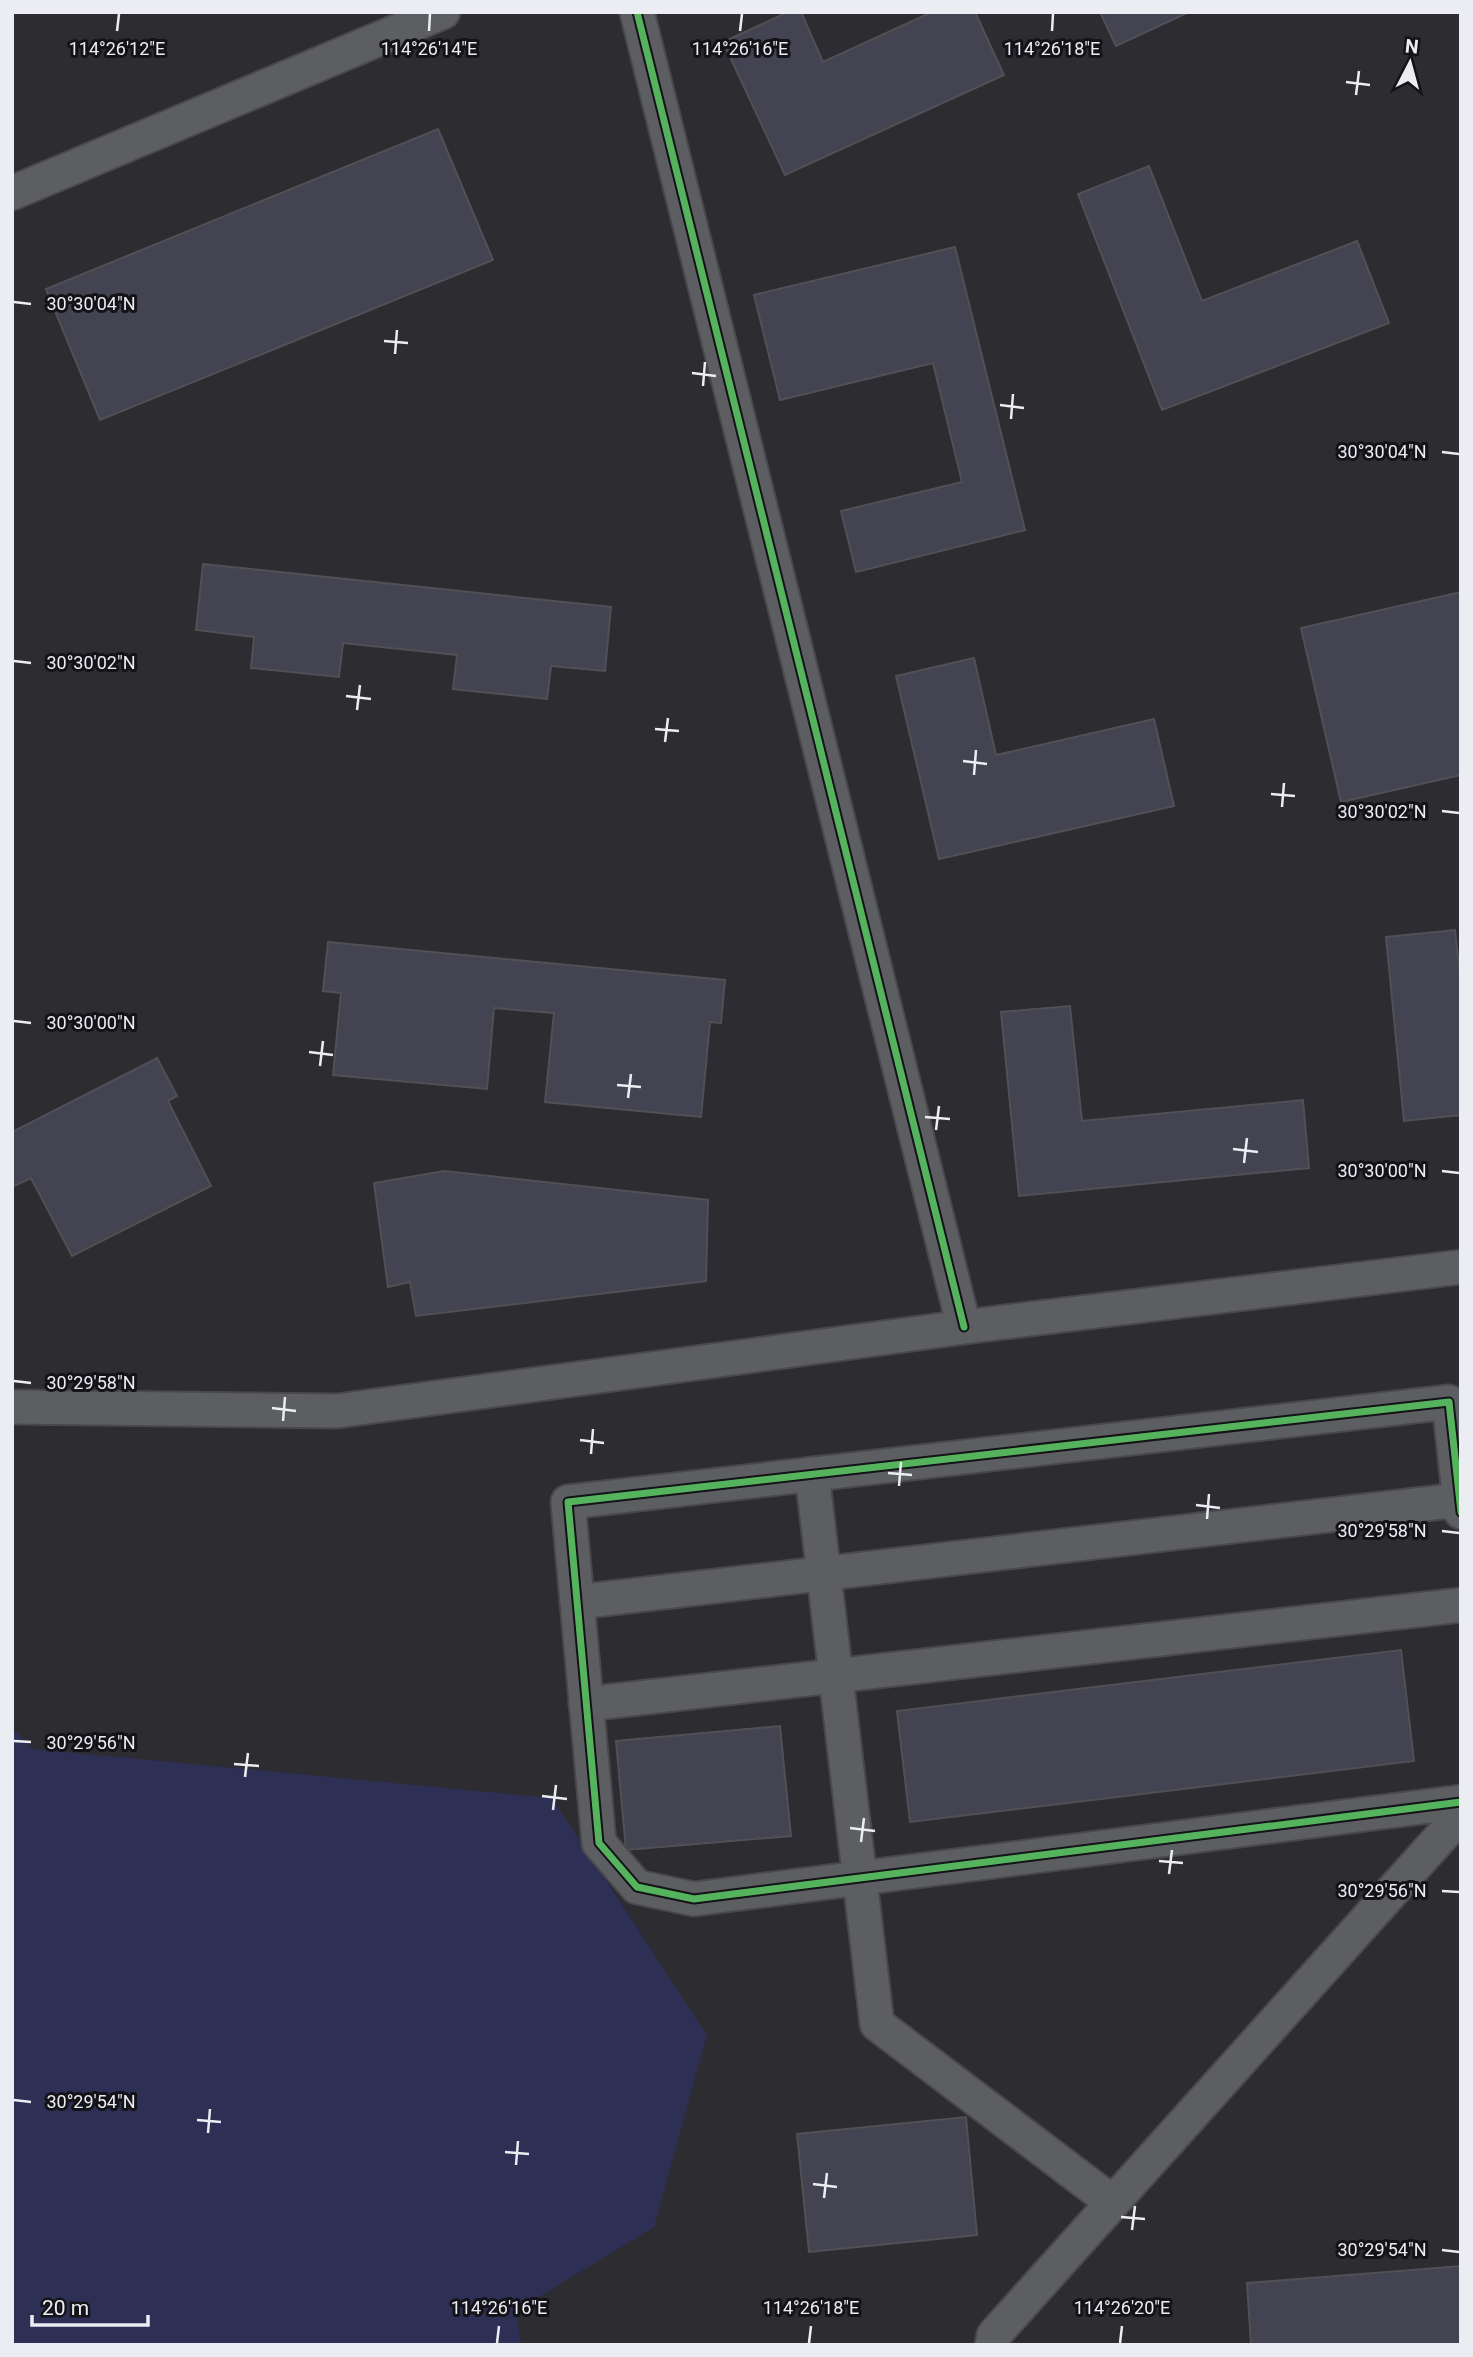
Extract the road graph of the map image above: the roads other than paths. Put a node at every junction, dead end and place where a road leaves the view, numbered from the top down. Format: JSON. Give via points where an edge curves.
{"nodes":[{"id":1,"x":443,"y":12,"type":"edge"},
{"id":2,"x":637,"y":12,"type":"edge"},
{"id":3,"x":12,"y":193,"type":"edge"},
{"id":4,"x":1461,"y":1267,"type":"edge"},
{"id":5,"x":964,"y":1327,"type":"junction"},
{"id":6,"x":12,"y":1407,"type":"edge"},
{"id":7,"x":812,"y":1474,"type":"junction"},
{"id":8,"x":1460,"y":1506,"type":"edge"},
{"id":9,"x":824,"y":1574,"type":"junction"},
{"id":10,"x":577,"y":1602,"type":"junction"},
{"id":11,"x":1461,"y":1605,"type":"edge"},
{"id":12,"x":835,"y":1675,"type":"junction"},
{"id":13,"x":586,"y":1704,"type":"junction"},
{"id":14,"x":1461,"y":1802,"type":"edge"},
{"id":15,"x":1461,"y":1812,"type":"edge"},
{"id":16,"x":860,"y":1879,"type":"junction"},
{"id":17,"x":1112,"y":2202,"type":"junction"},
{"id":18,"x":992,"y":2345,"type":"edge"}],
"edges":[{"from":1,"to":3,"type":"street"},
{"from":2,"to":5,"type":"street"},
{"from":4,"to":5,"type":"street"},
{"from":5,"to":6,"type":"street","via":[[337,1411]]},
{"from":7,"to":8,"type":"street","via":[[1449,1402]]},
{"from":7,"to":9,"type":"street"},
{"from":7,"to":10,"type":"street","via":[[568,1502]]},
{"from":8,"to":9,"type":"street"},
{"from":9,"to":10,"type":"street"},
{"from":9,"to":12,"type":"street"},
{"from":10,"to":13,"type":"street"},
{"from":11,"to":12,"type":"street"},
{"from":12,"to":13,"type":"street"},
{"from":12,"to":16,"type":"street"},
{"from":13,"to":16,"type":"street","via":[[599,1843],[637,1887],[694,1899]]},
{"from":14,"to":16,"type":"street"},
{"from":15,"to":17,"type":"street"},
{"from":16,"to":17,"type":"street","via":[[877,2024]]},
{"from":17,"to":18,"type":"street","via":[[994,2335]]}]}
